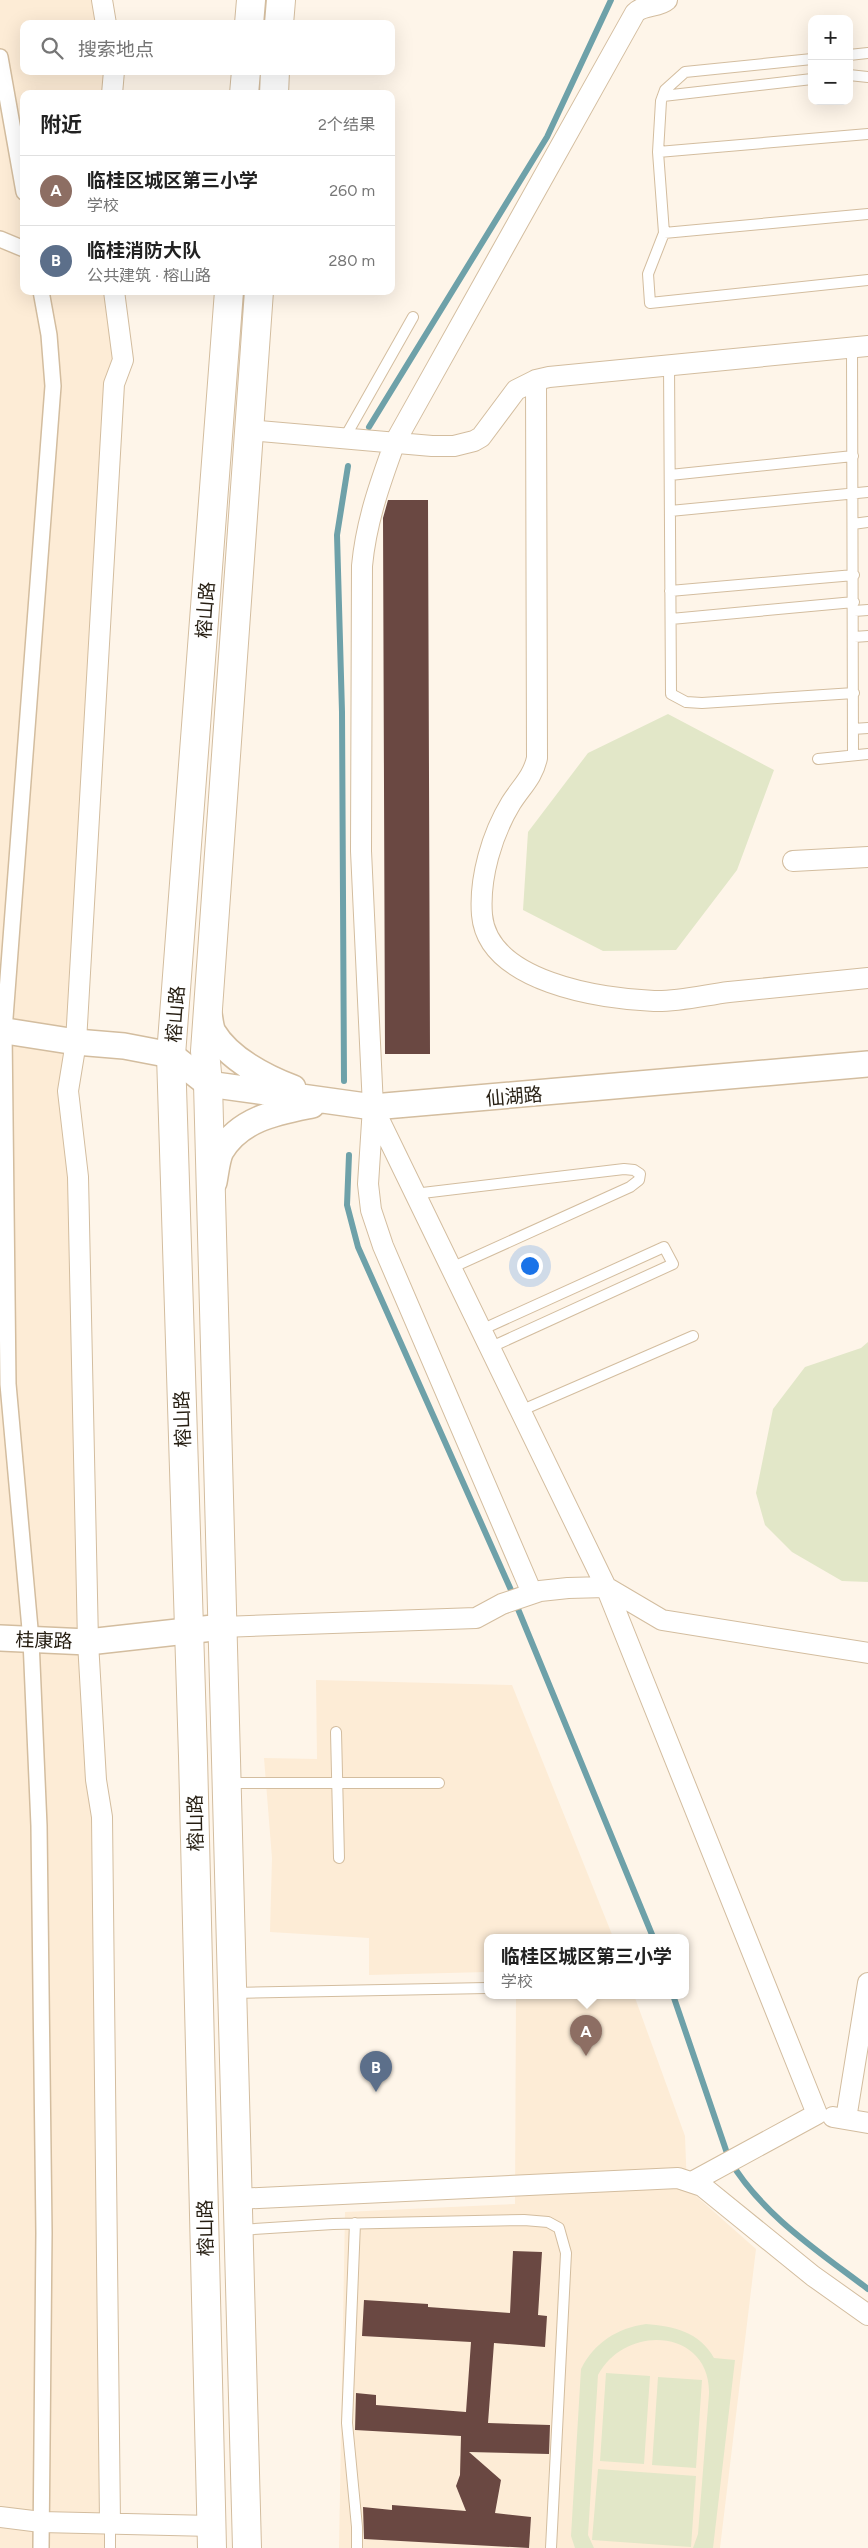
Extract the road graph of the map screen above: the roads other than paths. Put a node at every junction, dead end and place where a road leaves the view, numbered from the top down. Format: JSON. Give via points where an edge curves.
{"nodes":[{"id":1,"x":102,"y":0,"type":"edge"},
{"id":2,"x":251,"y":0,"type":"edge"},
{"id":3,"x":280,"y":0,"type":"edge"},
{"id":4,"x":668,"y":0,"type":"edge"},
{"id":5,"x":105,"y":20,"type":"edge"},
{"id":6,"x":249,"y":20,"type":"edge"},
{"id":7,"x":279,"y":20,"type":"edge"},
{"id":8,"x":868,"y":53,"type":"edge"},
{"id":9,"x":853,"y":55,"type":"edge"},
{"id":10,"x":0,"y":57,"type":"edge"},
{"id":11,"x":808,"y":59,"type":"edge"},
{"id":12,"x":114,"y":75,"type":"edge"},
{"id":13,"x":246,"y":75,"type":"edge"},
{"id":14,"x":275,"y":75,"type":"edge"},
{"id":15,"x":853,"y":75,"type":"edge"},
{"id":16,"x":868,"y":77,"type":"edge"},
{"id":17,"x":808,"y":79,"type":"edge"},
{"id":18,"x":112,"y":90,"type":"edge"},
{"id":19,"x":244,"y":90,"type":"edge"},
{"id":20,"x":274,"y":90,"type":"edge"},
{"id":21,"x":663,"y":96,"type":"junction"},
{"id":22,"x":868,"y":134,"type":"edge"},
{"id":23,"x":658,"y":152,"type":"junction"},
{"id":24,"x":20,"y":170,"type":"edge"},
{"id":25,"x":868,"y":214,"type":"edge"},
{"id":26,"x":664,"y":233,"type":"junction"},
{"id":27,"x":0,"y":239,"type":"edge"},
{"id":28,"x":20,"y":247,"type":"edge"},
{"id":29,"x":868,"y":280,"type":"edge"},
{"id":30,"x":42,"y":295,"type":"edge"},
{"id":31,"x":115,"y":295,"type":"edge"},
{"id":32,"x":229,"y":295,"type":"edge"},
{"id":33,"x":259,"y":295,"type":"edge"},
{"id":34,"x":413,"y":317,"type":"dead end"},
{"id":35,"x":860,"y":346,"type":"edge"},
{"id":36,"x":669,"y":364,"type":"junction"},
{"id":37,"x":536,"y":380,"type":"junction"},
{"id":38,"x":249,"y":430,"type":"junction"},
{"id":39,"x":344,"y":439,"type":"junction"},
{"id":40,"x":394,"y":442,"type":"junction"},
{"id":41,"x":853,"y":456,"type":"junction"},
{"id":42,"x":670,"y":475,"type":"junction"},
{"id":43,"x":868,"y":492,"type":"edge"},
{"id":44,"x":853,"y":494,"type":"junction"},
{"id":45,"x":670,"y":511,"type":"junction"},
{"id":46,"x":868,"y":522,"type":"edge"},
{"id":47,"x":853,"y":524,"type":"junction"},
{"id":48,"x":854,"y":575,"type":"junction"},
{"id":49,"x":670,"y":591,"type":"junction"},
{"id":50,"x":854,"y":606,"type":"junction"},
{"id":51,"x":868,"y":610,"type":"edge"},
{"id":52,"x":671,"y":618,"type":"junction"},
{"id":53,"x":868,"y":636,"type":"edge"},
{"id":54,"x":854,"y":637,"type":"junction"},
{"id":55,"x":854,"y":694,"type":"junction"},
{"id":56,"x":868,"y":728,"type":"edge"},
{"id":57,"x":853,"y":730,"type":"junction"},
{"id":58,"x":868,"y":754,"type":"edge"},
{"id":59,"x":853,"y":755,"type":"junction"},
{"id":60,"x":818,"y":758,"type":"dead end"},
{"id":61,"x":868,"y":857,"type":"edge"},
{"id":62,"x":793,"y":861,"type":"dead end"},
{"id":63,"x":868,"y":978,"type":"edge"},
{"id":64,"x":208,"y":1008,"type":"junction"},
{"id":65,"x":174,"y":1023,"type":"junction"},
{"id":66,"x":2,"y":1030,"type":"edge"},
{"id":67,"x":76,"y":1042,"type":"junction"},
{"id":68,"x":138,"y":1049,"type":"junction"},
{"id":69,"x":171,"y":1055,"type":"junction"},
{"id":70,"x":868,"y":1064,"type":"edge"},
{"id":71,"x":208,"y":1084,"type":"junction"},
{"id":72,"x":173,"y":1098,"type":"junction"},
{"id":73,"x":328,"y":1101,"type":"junction"},
{"id":74,"x":373,"y":1107,"type":"junction"},
{"id":75,"x":414,"y":1194,"type":"junction"},
{"id":76,"x":211,"y":1199,"type":"junction"},
{"id":77,"x":451,"y":1268,"type":"junction"},
{"id":78,"x":693,"y":1336,"type":"dead end"},
{"id":79,"x":485,"y":1339,"type":"junction"},
{"id":80,"x":520,"y":1411,"type":"junction"},
{"id":81,"x":606,"y":1587,"type":"junction"},
{"id":82,"x":532,"y":1593,"type":"junction"},
{"id":83,"x":222,"y":1627,"type":"junction"},
{"id":84,"x":189,"y":1631,"type":"junction"},
{"id":85,"x":0,"y":1638,"type":"edge"},
{"id":86,"x":31,"y":1640,"type":"junction"},
{"id":87,"x":88,"y":1642,"type":"junction"},
{"id":88,"x":868,"y":1653,"type":"edge"},
{"id":89,"x":336,"y":1732,"type":"dead end"},
{"id":90,"x":227,"y":1783,"type":"junction"},
{"id":91,"x":439,"y":1783,"type":"dead end"},
{"id":92,"x":337,"y":1784,"type":"junction"},
{"id":93,"x":339,"y":1858,"type":"dead end"},
{"id":94,"x":868,"y":1983,"type":"edge"},
{"id":95,"x":484,"y":1988,"type":"edge"},
{"id":96,"x":232,"y":1993,"type":"junction"},
{"id":97,"x":817,"y":2114,"type":"junction"},
{"id":98,"x":846,"y":2119,"type":"junction"},
{"id":99,"x":868,"y":2123,"type":"edge"},
{"id":100,"x":692,"y":2182,"type":"junction"},
{"id":101,"x":237,"y":2199,"type":"junction"},
{"id":102,"x":355,"y":2224,"type":"junction"},
{"id":103,"x":238,"y":2230,"type":"junction"},
{"id":104,"x":868,"y":2315,"type":"edge"},
{"id":105,"x":0,"y":2517,"type":"edge"},
{"id":106,"x":41,"y":2522,"type":"junction"},
{"id":107,"x":110,"y":2523,"type":"junction"},
{"id":108,"x":212,"y":2537,"type":"edge"},
{"id":109,"x":40,"y":2548,"type":"edge"},
{"id":110,"x":110,"y":2548,"type":"edge"},
{"id":111,"x":247,"y":2548,"type":"edge"},
{"id":112,"x":357,"y":2548,"type":"edge"},
{"id":113,"x":551,"y":2548,"type":"edge"}],
"edges":[{"from":1,"to":5,"type":"street"},
{"from":2,"to":6,"type":"main road"},
{"from":3,"to":7,"type":"main road"},
{"from":4,"to":40,"type":"street","via":[[635,13]]},
{"from":8,"to":9,"type":"lane"},
{"from":10,"to":24,"type":"street"},
{"from":11,"to":21,"type":"lane","via":[[685,72],[672,81]]},
{"from":12,"to":18,"type":"street"},
{"from":13,"to":19,"type":"main road"},
{"from":14,"to":20,"type":"main road"},
{"from":15,"to":16,"type":"lane"},
{"from":17,"to":21,"type":"lane"},
{"from":21,"to":23,"type":"lane"},
{"from":22,"to":23,"type":"lane"},
{"from":23,"to":26,"type":"lane"},
{"from":25,"to":26,"type":"lane"},
{"from":26,"to":29,"type":"lane","via":[[648,274],[650,303]]},
{"from":27,"to":28,"type":"street"},
{"from":30,"to":66,"type":"street","via":[[54,386]]},
{"from":31,"to":67,"type":"street","via":[[123,360],[114,384]]},
{"from":32,"to":65,"type":"main road","name":"榕山路"},
{"from":33,"to":38,"type":"main road","name":"榕山路"},
{"from":34,"to":39,"type":"lane"},
{"from":35,"to":36,"type":"street"},
{"from":35,"to":41,"type":"lane"},
{"from":36,"to":37,"type":"street"},
{"from":36,"to":42,"type":"lane"},
{"from":37,"to":40,"type":"street","via":[[516,390],[488,430],[474,441],[454,446]]},
{"from":37,"to":63,"type":"street","via":[[537,758],[534,770],[511,802],[489,855],[483,888],[482,915],[486,933],[498,951],[520,969],[549,982],[608,996],[656,1001]]},
{"from":38,"to":39,"type":"street"},
{"from":38,"to":64,"type":"main road","name":"榕山路"},
{"from":39,"to":40,"type":"street"},
{"from":40,"to":74,"type":"street","via":[[375,495],[362,566],[361,851]]},
{"from":41,"to":42,"type":"lane"},
{"from":41,"to":44,"type":"lane"},
{"from":42,"to":45,"type":"lane"},
{"from":43,"to":44,"type":"lane"},
{"from":44,"to":45,"type":"lane"},
{"from":44,"to":47,"type":"lane"},
{"from":45,"to":49,"type":"lane"},
{"from":46,"to":47,"type":"lane"},
{"from":47,"to":48,"type":"lane"},
{"from":48,"to":49,"type":"lane"},
{"from":48,"to":50,"type":"lane"},
{"from":49,"to":52,"type":"lane"},
{"from":50,"to":51,"type":"lane"},
{"from":50,"to":52,"type":"lane"},
{"from":50,"to":54,"type":"lane"},
{"from":52,"to":55,"type":"lane","via":[[671,694],[682,701],[702,703]]},
{"from":53,"to":54,"type":"lane"},
{"from":54,"to":55,"type":"lane"},
{"from":55,"to":57,"type":"lane"},
{"from":56,"to":57,"type":"lane"},
{"from":57,"to":59,"type":"lane"},
{"from":58,"to":59,"type":"lane"},
{"from":59,"to":60,"type":"lane"},
{"from":61,"to":62,"type":"street"},
{"from":64,"to":71,"type":"main road","name":"榕山路","via":[[205,1052]]},
{"from":64,"to":73,"type":"street","via":[[213,1032],[237,1058],[272,1080]]},
{"from":65,"to":68,"type":"street","via":[[158,1038]]},
{"from":65,"to":69,"type":"main road","name":"榕山路"},
{"from":66,"to":67,"type":"street"},
{"from":66,"to":86,"type":"street","via":[[8,1384]]},
{"from":67,"to":68,"type":"street"},
{"from":67,"to":87,"type":"street","via":[[68,1091],[78,1177]]},
{"from":68,"to":69,"type":"street"},
{"from":68,"to":72,"type":"street","via":[[160,1069]]},
{"from":69,"to":71,"type":"street"},
{"from":69,"to":72,"type":"main road","name":"榕山路"},
{"from":70,"to":74,"type":"street","name":"仙湖路"},
{"from":71,"to":73,"type":"street","name":"仙湖路"},
{"from":71,"to":76,"type":"main road","name":"榕山路"},
{"from":72,"to":84,"type":"main road","name":"榕山路"},
{"from":73,"to":74,"type":"street","name":"仙湖路"},
{"from":73,"to":76,"type":"street","via":[[261,1116],[233,1135],[220,1153]]},
{"from":74,"to":75,"type":"street"},
{"from":74,"to":82,"type":"street","via":[[368,1198],[376,1227]]},
{"from":75,"to":77,"type":"street"},
{"from":75,"to":77,"type":"lane","via":[[624,1169],[640,1174],[639,1180],[630,1187]]},
{"from":76,"to":83,"type":"main road","name":"榕山路"},
{"from":77,"to":79,"type":"street"},
{"from":78,"to":80,"type":"lane"},
{"from":79,"to":79,"type":"lane","via":[[664,1247],[673,1264]]},
{"from":79,"to":80,"type":"street"},
{"from":80,"to":81,"type":"street"},
{"from":81,"to":82,"type":"street"},
{"from":81,"to":88,"type":"street","via":[[662,1620]]},
{"from":81,"to":97,"type":"street"},
{"from":82,"to":83,"type":"street","via":[[476,1618]]},
{"from":83,"to":84,"type":"street","name":"桂康路"},
{"from":83,"to":90,"type":"main road","name":"榕山路"},
{"from":84,"to":87,"type":"street","name":"桂康路"},
{"from":84,"to":108,"type":"main road","name":"榕山路"},
{"from":85,"to":86,"type":"street","name":"桂康路"},
{"from":86,"to":87,"type":"street","name":"桂康路"},
{"from":86,"to":106,"type":"street","via":[[39,1826],[44,2233]]},
{"from":87,"to":107,"type":"street","via":[[96,1780],[102,1817]]},
{"from":89,"to":92,"type":"lane"},
{"from":90,"to":92,"type":"lane"},
{"from":90,"to":96,"type":"main road","name":"榕山路"},
{"from":91,"to":92,"type":"lane"},
{"from":92,"to":93,"type":"lane"},
{"from":94,"to":98,"type":"street"},
{"from":95,"to":96,"type":"lane"},
{"from":96,"to":101,"type":"main road","name":"榕山路"},
{"from":97,"to":98,"type":"street"},
{"from":97,"to":100,"type":"street"},
{"from":98,"to":99,"type":"street"},
{"from":100,"to":101,"type":"street","via":[[663,2178]]},
{"from":100,"to":104,"type":"street","via":[[702,2186],[813,2276]]},
{"from":101,"to":103,"type":"main road","name":"榕山路"},
{"from":102,"to":103,"type":"lane"},
{"from":102,"to":112,"type":"lane","via":[[347,2423]]},
{"from":102,"to":113,"type":"lane","via":[[524,2220],[548,2222],[559,2228],[566,2253]]},
{"from":103,"to":111,"type":"main road","name":"榕山路"},
{"from":105,"to":106,"type":"street"},
{"from":106,"to":107,"type":"street"},
{"from":106,"to":109,"type":"street"},
{"from":107,"to":108,"type":"street"},
{"from":107,"to":110,"type":"lane"}]}
